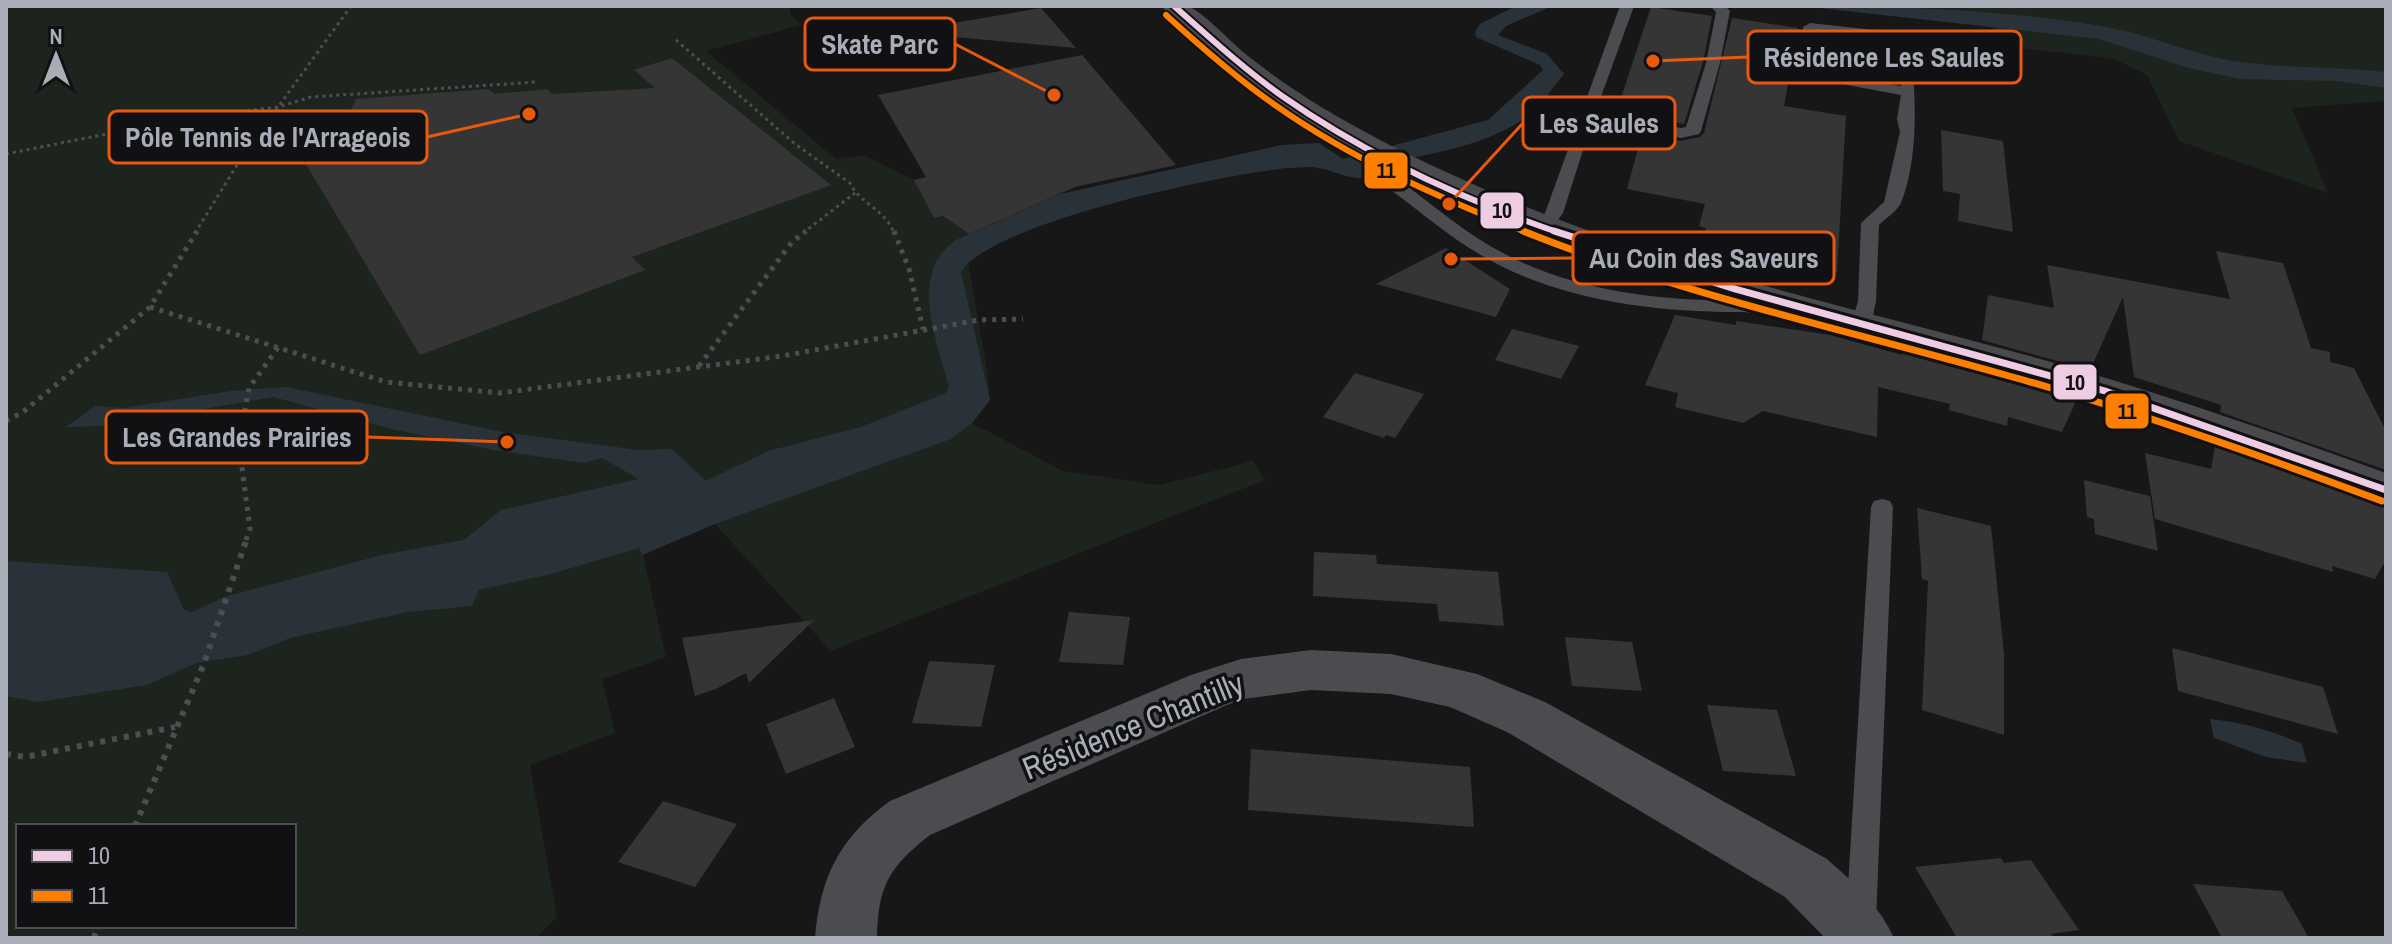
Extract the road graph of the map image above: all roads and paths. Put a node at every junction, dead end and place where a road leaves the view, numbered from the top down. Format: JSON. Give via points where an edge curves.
{"nodes":[{"id":1,"x":351,"y":6,"type":"edge"},
{"id":2,"x":1174,"y":6,"type":"edge"},
{"id":3,"x":1627,"y":6,"type":"edge"},
{"id":4,"x":1717,"y":6,"type":"edge"},
{"id":5,"x":676,"y":40,"type":"dead end"},
{"id":6,"x":536,"y":82,"type":"dead end"},
{"id":7,"x":1909,"y":92,"type":"junction"},
{"id":8,"x":278,"y":107,"type":"junction"},
{"id":9,"x":1586,"y":116,"type":"junction"},
{"id":10,"x":6,"y":154,"type":"edge"},
{"id":11,"x":1394,"y":167,"type":"junction"},
{"id":12,"x":855,"y":193,"type":"junction"},
{"id":13,"x":1544,"y":227,"type":"junction"},
{"id":14,"x":1786,"y":305,"type":"junction"},
{"id":15,"x":150,"y":307,"type":"junction"},
{"id":16,"x":1023,"y":319,"type":"dead end"},
{"id":17,"x":1861,"y":325,"type":"junction"},
{"id":18,"x":923,"y":329,"type":"junction"},
{"id":19,"x":279,"y":346,"type":"junction"},
{"id":20,"x":699,"y":367,"type":"junction"},
{"id":21,"x":6,"y":421,"type":"edge"},
{"id":22,"x":2386,"y":490,"type":"edge"},
{"id":23,"x":1882,"y":507,"type":"dead end"},
{"id":24,"x":175,"y":727,"type":"junction"},
{"id":25,"x":6,"y":754,"type":"edge"},
{"id":26,"x":136,"y":824,"type":"edge"},
{"id":27,"x":1862,"y":935,"type":"edge"},
{"id":28,"x":846,"y":938,"type":"edge"}],
"edges":[{"from":1,"to":8,"type":"path"},
{"from":2,"to":11,"type":"main road","via":[[1252,74]]},
{"from":3,"to":9,"type":"lane"},
{"from":4,"to":9,"type":"lane","via":[[1723,11],[1693,131]]},
{"from":5,"to":12,"type":"path","via":[[795,144],[850,183]]},
{"from":6,"to":8,"type":"path","via":[[311,97]]},
{"from":7,"to":7,"type":"lane","via":[[1902,37],[1810,27],[1809,74]]},
{"from":7,"to":17,"type":"lane","via":[[1908,132],[1892,204],[1870,223]]},
{"from":8,"to":10,"type":"path","via":[[192,117]]},
{"from":8,"to":15,"type":"path"},
{"from":9,"to":13,"type":"lane","via":[[1554,213]]},
{"from":11,"to":13,"type":"main road"},
{"from":11,"to":14,"type":"lane","via":[[1473,242],[1536,274],[1652,301]]},
{"from":12,"to":18,"type":"path","via":[[888,217],[909,269]]},
{"from":12,"to":20,"type":"path","via":[[792,242]]},
{"from":13,"to":14,"type":"main road"},
{"from":14,"to":17,"type":"main road"},
{"from":15,"to":19,"type":"path"},
{"from":15,"to":21,"type":"path"},
{"from":16,"to":18,"type":"path"},
{"from":17,"to":22,"type":"main road","via":[[2113,392]]},
{"from":18,"to":20,"type":"path"},
{"from":19,"to":20,"type":"path","via":[[386,382],[500,393]]},
{"from":19,"to":24,"type":"path","via":[[249,388],[245,404],[239,445],[250,529],[203,666]]},
{"from":23,"to":27,"type":"lane"},
{"from":24,"to":25,"type":"path","via":[[25,757]]},
{"from":24,"to":26,"type":"path"},
{"from":27,"to":28,"type":"street","name":"Résidence Chantilly","via":[[1806,878],[1526,717],[1426,679],[1311,670],[1270,673],[1209,690],[910,818],[873,849],[854,879]]}]}
